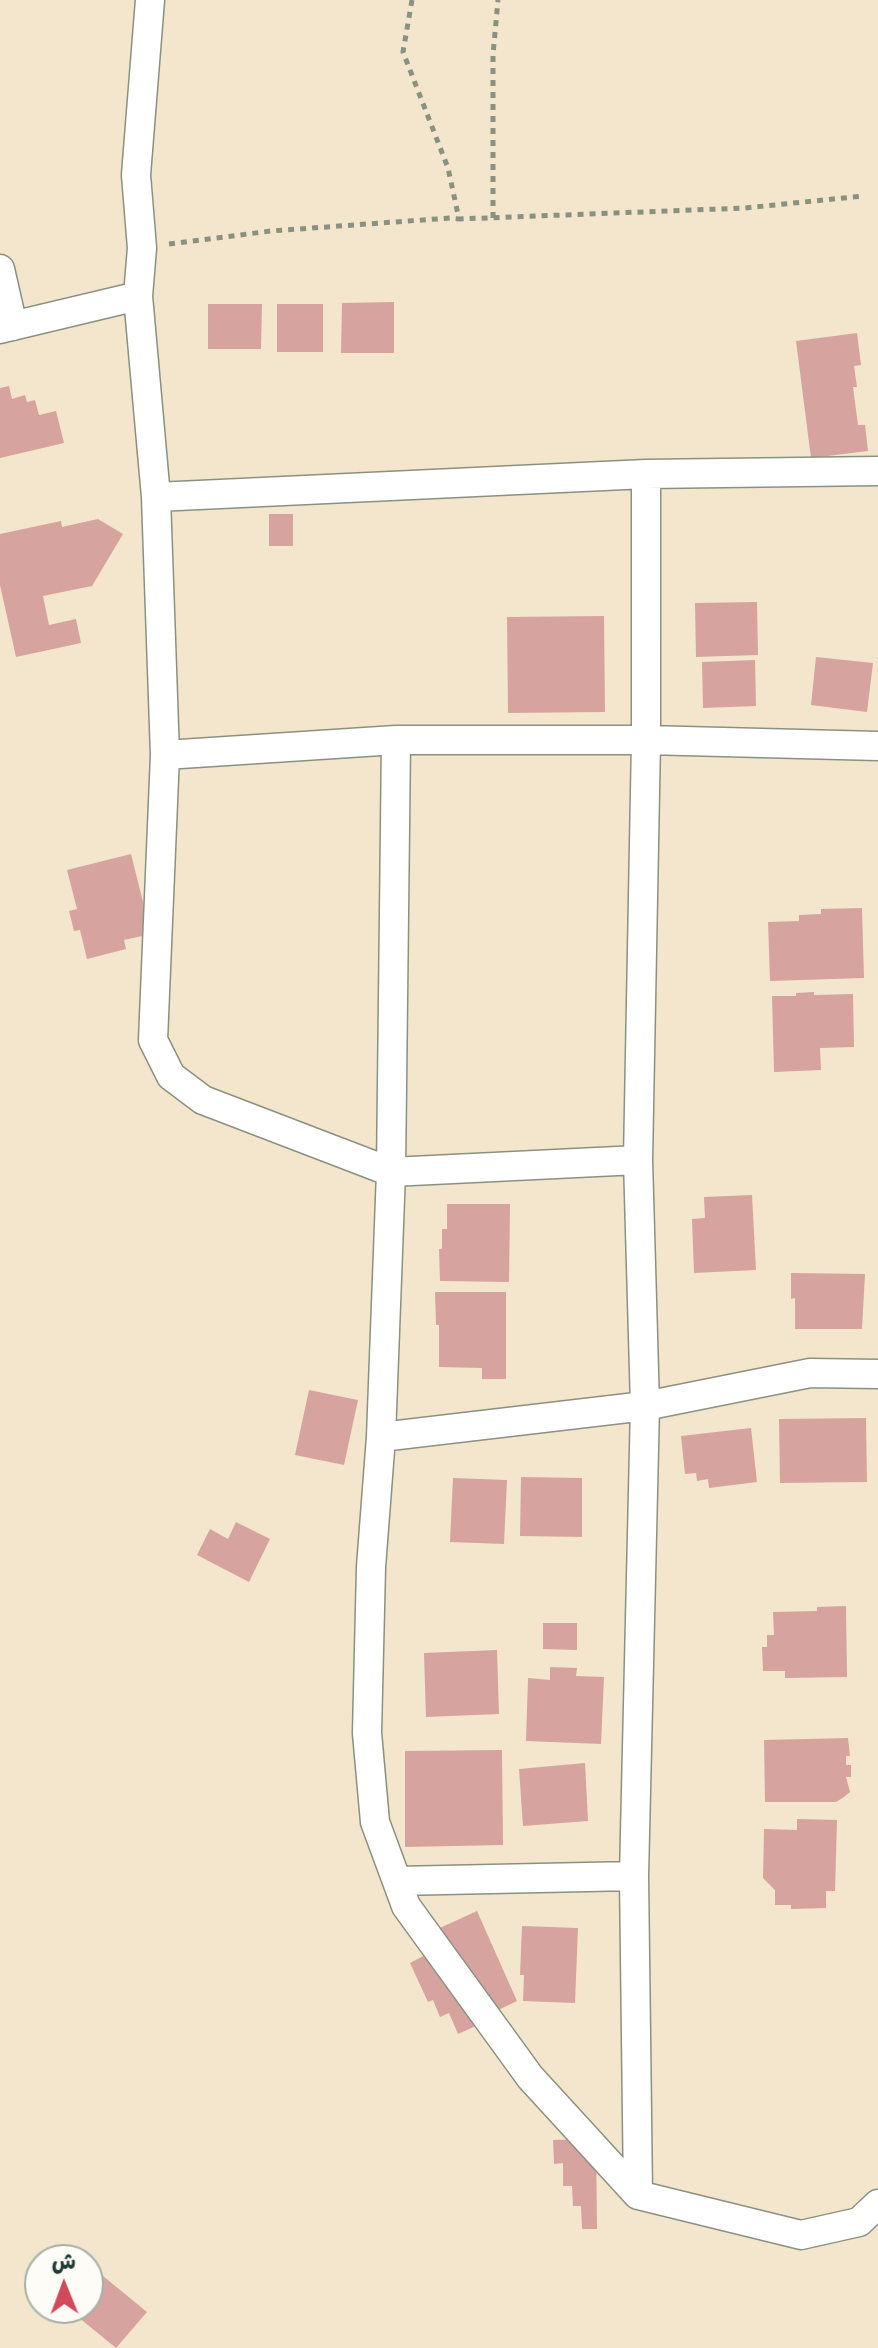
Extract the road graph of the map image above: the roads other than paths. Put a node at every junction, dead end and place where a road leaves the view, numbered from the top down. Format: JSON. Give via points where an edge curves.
{"nodes":[{"id":1,"x":150,"y":0,"type":"edge"},
{"id":2,"x":0,"y":269,"type":"edge"},
{"id":3,"x":138,"y":296,"type":"junction"},
{"id":4,"x":6,"y":328,"type":"edge"},
{"id":5,"x":878,"y":471,"type":"edge"},
{"id":6,"x":646,"y":474,"type":"junction"},
{"id":7,"x":156,"y":497,"type":"junction"},
{"id":8,"x":396,"y":740,"type":"junction"},
{"id":9,"x":646,"y":740,"type":"junction"},
{"id":10,"x":878,"y":746,"type":"edge"},
{"id":11,"x":165,"y":755,"type":"junction"},
{"id":12,"x":638,"y":1160,"type":"junction"},
{"id":13,"x":391,"y":1172,"type":"junction"},
{"id":14,"x":878,"y":1374,"type":"edge"},
{"id":15,"x":645,"y":1406,"type":"junction"},
{"id":16,"x":381,"y":1437,"type":"junction"},
{"id":17,"x":634,"y":1876,"type":"junction"},
{"id":18,"x":397,"y":1881,"type":"junction"},
{"id":19,"x":638,"y":2195,"type":"junction"},
{"id":20,"x":878,"y":2204,"type":"edge"}],
"edges":[{"from":1,"to":3,"type":"street","via":[[136,175],[142,248]]},
{"from":2,"to":4,"type":"street"},
{"from":3,"to":4,"type":"street"},
{"from":3,"to":7,"type":"street"},
{"from":5,"to":6,"type":"street"},
{"from":6,"to":7,"type":"street"},
{"from":6,"to":9,"type":"street"},
{"from":7,"to":11,"type":"street"},
{"from":8,"to":9,"type":"street"},
{"from":8,"to":11,"type":"street"},
{"from":8,"to":13,"type":"street"},
{"from":9,"to":10,"type":"street"},
{"from":9,"to":12,"type":"street"},
{"from":11,"to":13,"type":"street","via":[[153,1040],[171,1076],[203,1100]]},
{"from":12,"to":13,"type":"street"},
{"from":12,"to":15,"type":"street"},
{"from":13,"to":16,"type":"street"},
{"from":14,"to":15,"type":"street","via":[[810,1373]]},
{"from":15,"to":16,"type":"street"},
{"from":15,"to":17,"type":"street"},
{"from":16,"to":18,"type":"street","via":[[367,1733],[375,1822]]},
{"from":17,"to":18,"type":"street"},
{"from":17,"to":19,"type":"street"},
{"from":18,"to":19,"type":"street","via":[[406,1906],[530,2077]]},
{"from":19,"to":20,"type":"street","via":[[801,2235],[859,2222]]}]}
